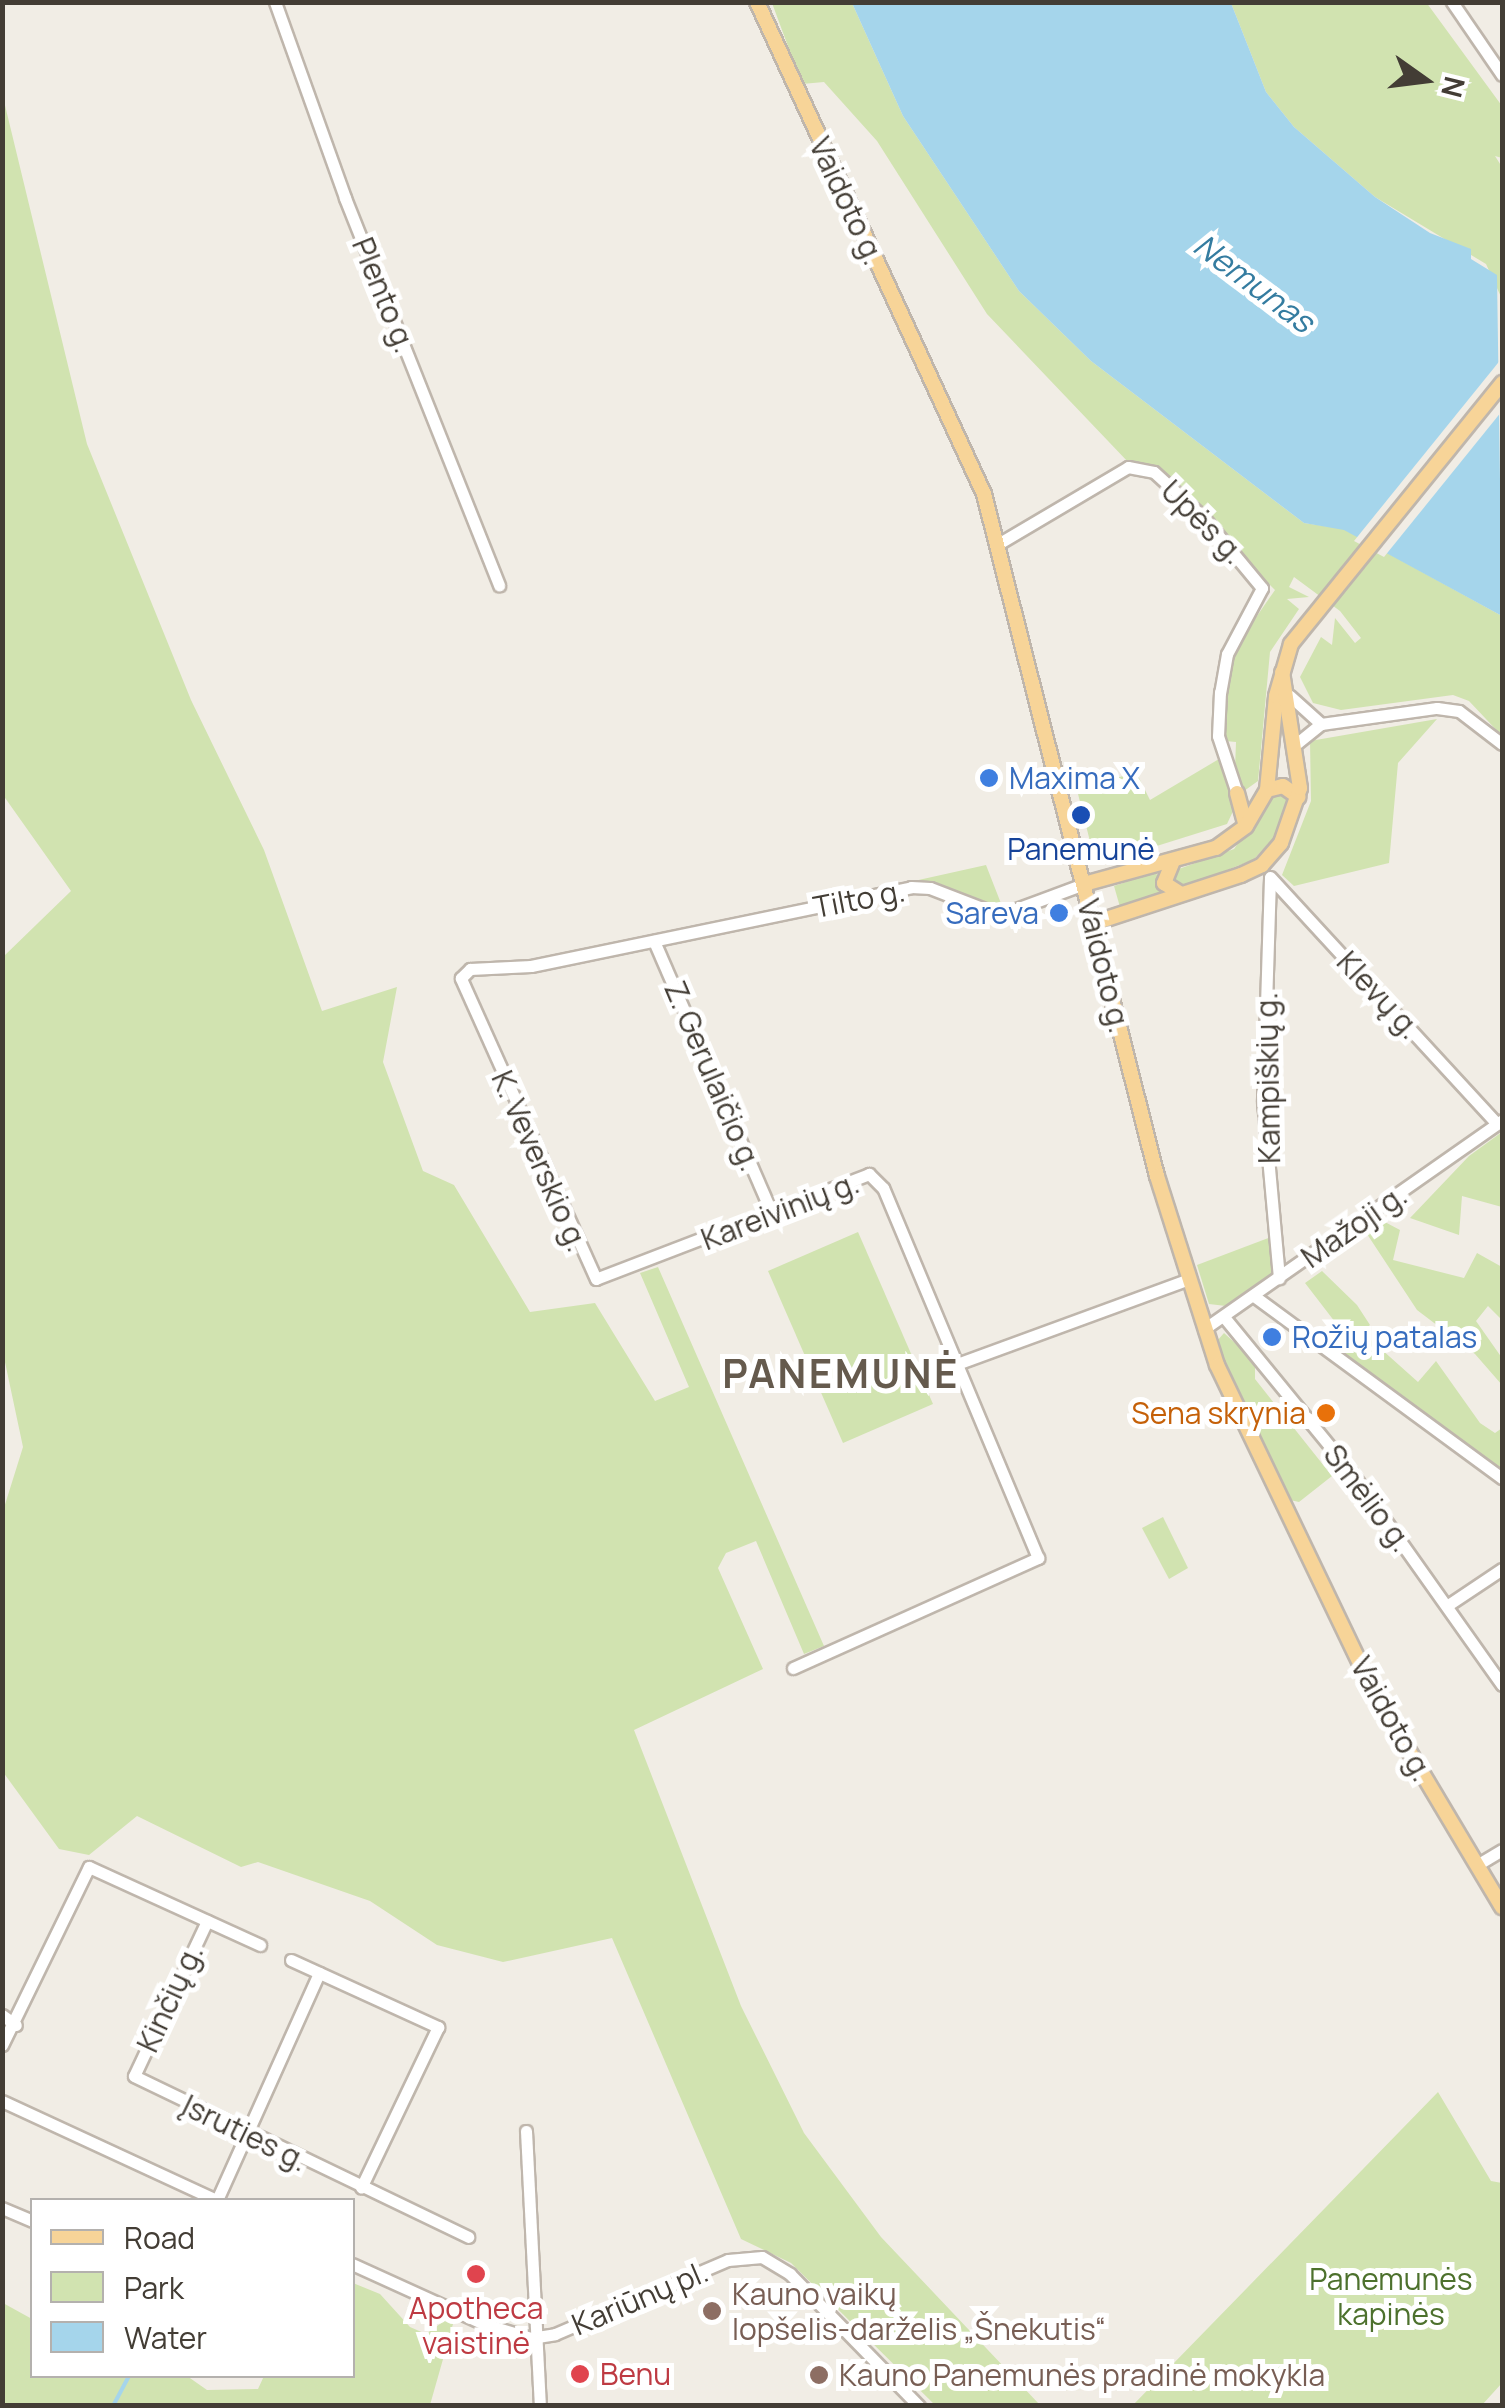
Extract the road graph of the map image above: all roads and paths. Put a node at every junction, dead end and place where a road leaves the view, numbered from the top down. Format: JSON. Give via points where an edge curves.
{"nodes":[{"id":1,"x":276,"y":2,"type":"edge"},
{"id":2,"x":757,"y":2,"type":"edge"},
{"id":3,"x":1452,"y":2,"type":"edge"},
{"id":4,"x":1502,"y":75,"type":"edge"},
{"id":5,"x":1502,"y":383,"type":"edge"},
{"id":6,"x":998,"y":544,"type":"junction"},
{"id":7,"x":500,"y":585,"type":"dead end"},
{"id":8,"x":1282,"y":671,"type":"junction"},
{"id":9,"x":1290,"y":696,"type":"junction"},
{"id":10,"x":1321,"y":724,"type":"junction"},
{"id":11,"x":1296,"y":744,"type":"junction"},
{"id":12,"x":1502,"y":744,"type":"edge"},
{"id":13,"x":1237,"y":793,"type":"junction"},
{"id":14,"x":1266,"y":794,"type":"junction"},
{"id":15,"x":1299,"y":798,"type":"junction"},
{"id":16,"x":1246,"y":826,"type":"junction"},
{"id":17,"x":1173,"y":860,"type":"junction"},
{"id":18,"x":1266,"y":872,"type":"junction"},
{"id":19,"x":1084,"y":884,"type":"junction"},
{"id":20,"x":1181,"y":894,"type":"junction"},
{"id":21,"x":1094,"y":924,"type":"junction"},
{"id":22,"x":654,"y":940,"type":"junction"},
{"id":23,"x":462,"y":978,"type":"joint"},
{"id":24,"x":1500,"y":1122,"type":"edge"},
{"id":25,"x":771,"y":1212,"type":"junction"},
{"id":26,"x":659,"y":1258,"type":"joint"},
{"id":27,"x":1279,"y":1278,"type":"junction"},
{"id":28,"x":1188,"y":1280,"type":"junction"},
{"id":29,"x":1254,"y":1296,"type":"junction"},
{"id":30,"x":1224,"y":1317,"type":"junction"},
{"id":31,"x":1204,"y":1329,"type":"junction"},
{"id":32,"x":956,"y":1364,"type":"junction"},
{"id":33,"x":1502,"y":1478,"type":"edge"},
{"id":34,"x":1502,"y":1569,"type":"edge"},
{"id":35,"x":1448,"y":1605,"type":"junction"},
{"id":36,"x":794,"y":1668,"type":"dead end"},
{"id":37,"x":1502,"y":1685,"type":"edge"},
{"id":38,"x":1502,"y":1850,"type":"edge"},
{"id":39,"x":1478,"y":1865,"type":"junction"},
{"id":40,"x":1502,"y":1906,"type":"edge"},
{"id":41,"x":208,"y":1921,"type":"junction"},
{"id":42,"x":260,"y":1946,"type":"dead end"},
{"id":43,"x":291,"y":1960,"type":"dead end"},
{"id":44,"x":319,"y":1973,"type":"junction"},
{"id":45,"x":2,"y":2015,"type":"edge"},
{"id":46,"x":16,"y":2026,"type":"junction"},
{"id":47,"x":2,"y":2046,"type":"edge"},
{"id":48,"x":134,"y":2076,"type":"joint"},
{"id":49,"x":2,"y":2101,"type":"edge"},
{"id":50,"x":526,"y":2131,"type":"dead end"},
{"id":51,"x":247,"y":2135,"type":"junction"},
{"id":52,"x":361,"y":2188,"type":"junction"},
{"id":53,"x":212,"y":2198,"type":"edge"},
{"id":54,"x":217,"y":2198,"type":"edge"},
{"id":55,"x":2,"y":2208,"type":"edge"},
{"id":56,"x":30,"y":2219,"type":"edge"},
{"id":57,"x":468,"y":2237,"type":"dead end"},
{"id":58,"x":355,"y":2265,"type":"edge"},
{"id":59,"x":539,"y":2337,"type":"junction"},
{"id":60,"x":540,"y":2406,"type":"edge"},
{"id":61,"x":919,"y":2406,"type":"edge"}],
"edges":[{"from":1,"to":7,"type":"street","name":"Plento g.","via":[[345,198]]},
{"from":2,"to":6,"type":"main road","name":"Vaidoto g.","via":[[970,460]]},
{"from":3,"to":4,"type":"street"},
{"from":5,"to":8,"type":"main road","name":"Tilto g.","via":[[1291,644]]},
{"from":6,"to":13,"type":"street","name":"Upės g.","via":[[1128,466],[1154,472],[1204,518],[1262,588],[1227,654],[1220,692],[1218,736]]},
{"from":6,"to":19,"type":"main road","name":"Vaidoto g."},
{"from":8,"to":9,"type":"main road"},
{"from":8,"to":14,"type":"main road","name":"Tilto g."},
{"from":9,"to":10,"type":"street"},
{"from":9,"to":11,"type":"main road"},
{"from":10,"to":11,"type":"street"},
{"from":10,"to":12,"type":"street","via":[[1452,709]]},
{"from":11,"to":15,"type":"main road"},
{"from":13,"to":14,"type":"main road"},
{"from":13,"to":16,"type":"main road"},
{"from":14,"to":15,"type":"main road","via":[[1282,786]]},
{"from":14,"to":16,"type":"main road","name":"Tilto g."},
{"from":15,"to":18,"type":"main road"},
{"from":16,"to":17,"type":"main road","name":"Tilto g.","via":[[1225,844]]},
{"from":17,"to":19,"type":"main road","name":"Tilto g."},
{"from":17,"to":20,"type":"main road","via":[[1164,883]]},
{"from":18,"to":20,"type":"main road"},
{"from":18,"to":24,"type":"street","name":"Klevų g."},
{"from":18,"to":27,"type":"street","name":"Kampiškių g.","via":[[1264,1102]]},
{"from":19,"to":21,"type":"main road","name":"Vaidoto g."},
{"from":19,"to":22,"type":"street","name":"Tilto g.","via":[[1054,891],[1013,914],[987,914],[940,891],[911,888]]},
{"from":20,"to":21,"type":"main road"},
{"from":21,"to":28,"type":"main road","name":"Vaidoto g."},
{"from":22,"to":23,"type":"street","name":"Tilto g.","via":[[531,966],[470,969]]},
{"from":22,"to":25,"type":"street","name":"Z. Gerulaičio g."},
{"from":23,"to":26,"type":"street","name":"K. Veverskio g.","via":[[590,1272],[607,1279]]},
{"from":24,"to":27,"type":"street","name":"Mažoji g."},
{"from":25,"to":26,"type":"street","name":"Kareivinių g."},
{"from":25,"to":32,"type":"street","name":"Kareivinių g.","via":[[870,1174],[882,1188]]},
{"from":27,"to":29,"type":"street","name":"Mažoji g."},
{"from":28,"to":31,"type":"main road","name":"Vaidoto g."},
{"from":28,"to":32,"type":"street"},
{"from":29,"to":30,"type":"street","name":"Mažoji g."},
{"from":29,"to":33,"type":"street"},
{"from":30,"to":31,"type":"street","name":"Mažoji g."},
{"from":30,"to":35,"type":"street","name":"Smėlio g."},
{"from":31,"to":39,"type":"main road","name":"Vaidoto g.","via":[[1372,1689]]},
{"from":32,"to":36,"type":"street","via":[[1038,1558]]},
{"from":34,"to":35,"type":"street"},
{"from":35,"to":37,"type":"street","name":"Smėlio g."},
{"from":38,"to":39,"type":"street"},
{"from":39,"to":40,"type":"main road","name":"Vaidoto g."},
{"from":41,"to":42,"type":"street"},
{"from":41,"to":46,"type":"street","via":[[89,1867]]},
{"from":41,"to":48,"type":"street","name":"Kinčių g."},
{"from":43,"to":44,"type":"street"},
{"from":44,"to":51,"type":"street"},
{"from":44,"to":52,"type":"street","via":[[438,2027]]},
{"from":45,"to":46,"type":"street"},
{"from":46,"to":47,"type":"street"},
{"from":48,"to":51,"type":"street","name":"Įsruties g."},
{"from":49,"to":53,"type":"street"},
{"from":50,"to":59,"type":"street"},
{"from":51,"to":52,"type":"street","name":"Įsruties g."},
{"from":51,"to":54,"type":"street"},
{"from":52,"to":57,"type":"street","name":"Įsruties g."},
{"from":55,"to":56,"type":"street"},
{"from":58,"to":59,"type":"street","via":[[484,2324]]},
{"from":59,"to":60,"type":"street"},
{"from":59,"to":61,"type":"street","name":"Kariūnų pl.","via":[[728,2260],[762,2256],[790,2274]]}]}
